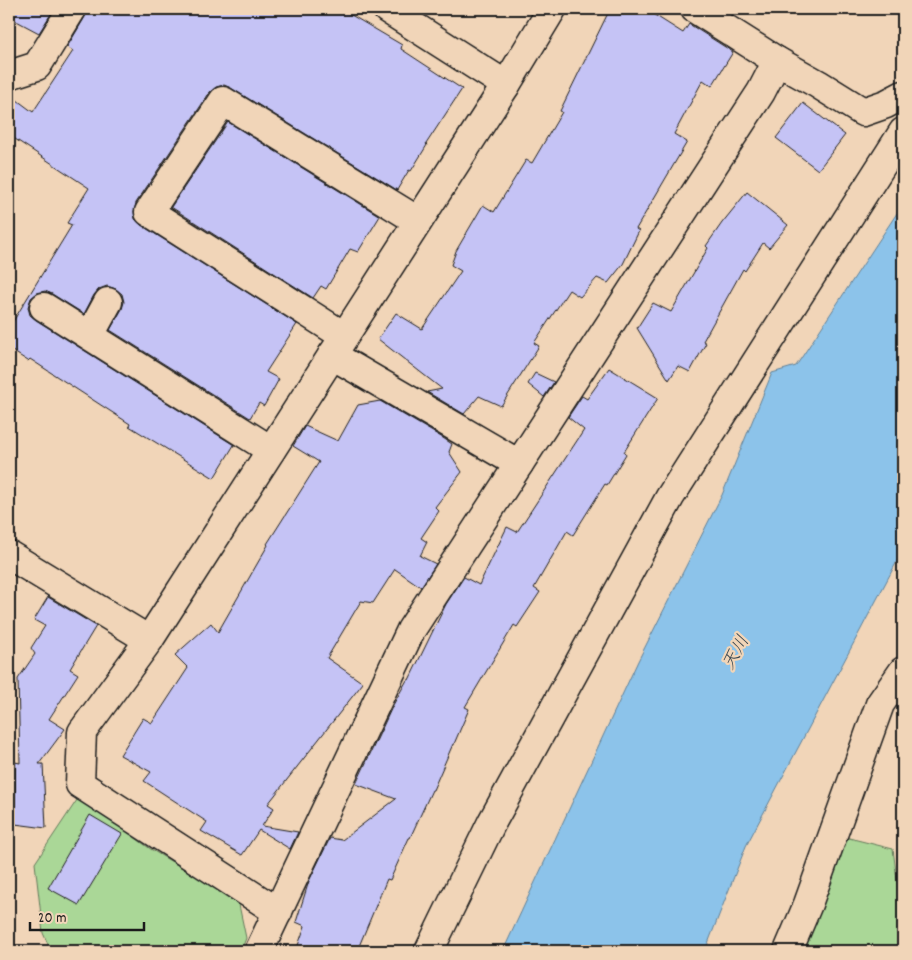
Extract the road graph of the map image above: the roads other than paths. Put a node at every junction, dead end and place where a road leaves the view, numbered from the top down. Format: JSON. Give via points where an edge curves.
{"nodes":[{"id":1,"x":72,"y":9,"type":"edge"},
{"id":2,"x":387,"y":9,"type":"edge"},
{"id":3,"x":552,"y":9,"type":"edge"},
{"id":4,"x":694,"y":9,"type":"edge"},
{"id":5,"x":777,"y":61,"type":"junction"},
{"id":6,"x":9,"y":75,"type":"edge"},
{"id":7,"x":506,"y":85,"type":"junction"},
{"id":8,"x":903,"y":95,"type":"edge"},
{"id":9,"x":903,"y":132,"type":"edge"},
{"id":10,"x":418,"y":221,"type":"junction"},
{"id":11,"x":108,"y":302,"type":"dead end"},
{"id":12,"x":44,"y":307,"type":"dead end"},
{"id":13,"x":90,"y":335,"type":"junction"},
{"id":14,"x":338,"y":345,"type":"junction"},
{"id":15,"x":271,"y":450,"type":"junction"},
{"id":16,"x":519,"y":464,"type":"junction"},
{"id":17,"x":9,"y":555,"type":"edge"},
{"id":18,"x":149,"y":640,"type":"junction"},
{"id":19,"x":903,"y":671,"type":"edge"},
{"id":20,"x":278,"y":912,"type":"junction"},
{"id":21,"x":259,"y":951,"type":"edge"},
{"id":22,"x":429,"y":951,"type":"edge"},
{"id":23,"x":788,"y":951,"type":"edge"}],
"edges":[{"from":1,"to":6,"type":"street","via":[[37,66]]},
{"from":2,"to":7,"type":"street"},
{"from":3,"to":7,"type":"street"},
{"from":4,"to":5,"type":"street"},
{"from":5,"to":8,"type":"street","via":[[863,112]]},
{"from":5,"to":16,"type":"street","via":[[761,92]]},
{"from":7,"to":10,"type":"street"},
{"from":9,"to":22,"type":"street","via":[[670,497],[492,822]]},
{"from":10,"to":14,"type":"street"},
{"from":10,"to":14,"type":"street","via":[[223,102],[149,212]]},
{"from":11,"to":13,"type":"street"},
{"from":12,"to":13,"type":"street"},
{"from":13,"to":15,"type":"street"},
{"from":14,"to":15,"type":"street"},
{"from":14,"to":16,"type":"street"},
{"from":15,"to":18,"type":"street"},
{"from":16,"to":20,"type":"street","via":[[411,630]]},
{"from":17,"to":18,"type":"street"},
{"from":18,"to":20,"type":"street","via":[[82,732],[80,784]]},
{"from":19,"to":23,"type":"street","via":[[880,704]]},
{"from":20,"to":21,"type":"street"}]}
